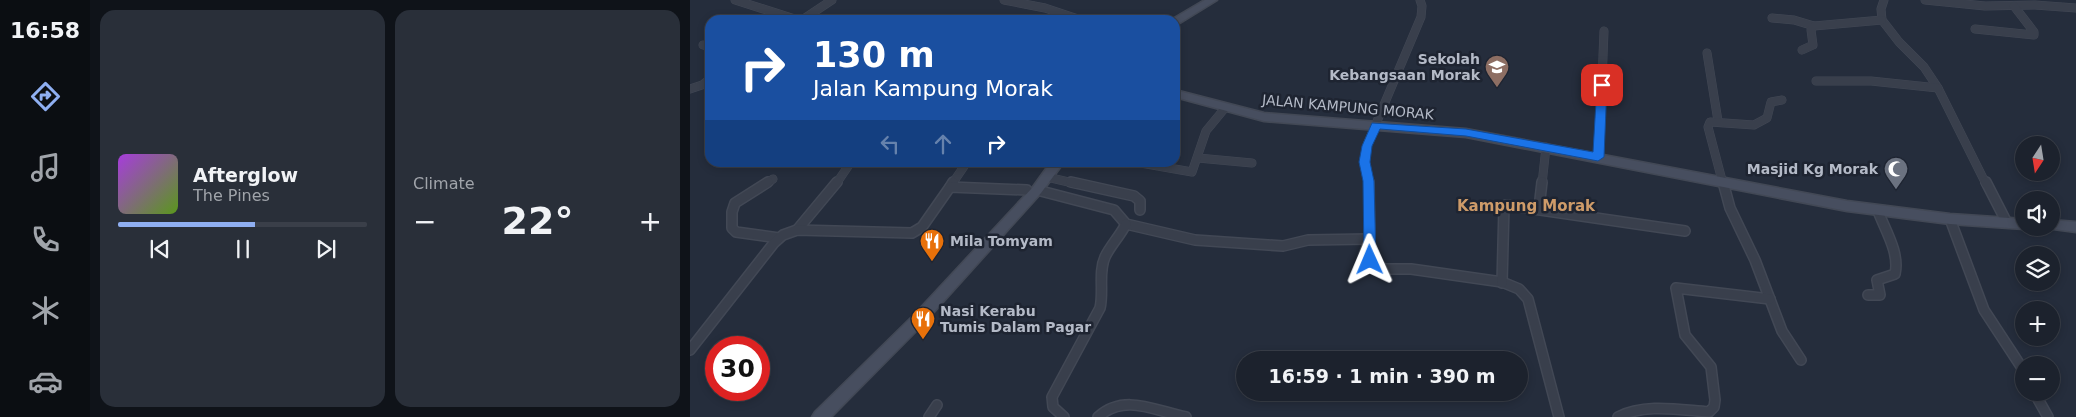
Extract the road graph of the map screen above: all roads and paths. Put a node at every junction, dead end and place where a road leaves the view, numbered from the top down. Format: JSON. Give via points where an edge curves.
{"nodes":[{"id":1,"x":734,"y":0,"type":"edge"},
{"id":2,"x":832,"y":0,"type":"edge"},
{"id":3,"x":1004,"y":0,"type":"edge"},
{"id":4,"x":1420,"y":0,"type":"edge"},
{"id":5,"x":1884,"y":0,"type":"edge"},
{"id":6,"x":1925,"y":0,"type":"edge"},
{"id":7,"x":1209,"y":2,"type":"edge"},
{"id":8,"x":2014,"y":6,"type":"junction"},
{"id":9,"x":2076,"y":8,"type":"edge"},
{"id":10,"x":782,"y":15,"type":"edge"},
{"id":11,"x":810,"y":15,"type":"edge"},
{"id":12,"x":1066,"y":15,"type":"edge"},
{"id":13,"x":1772,"y":18,"type":"dead end"},
{"id":14,"x":1180,"y":19,"type":"edge"},
{"id":15,"x":1882,"y":20,"type":"junction"},
{"id":16,"x":1180,"y":24,"type":"edge"},
{"id":17,"x":1814,"y":26,"type":"junction"},
{"id":18,"x":1975,"y":29,"type":"dead end"},
{"id":19,"x":1604,"y":31,"type":"dead end"},
{"id":20,"x":1802,"y":50,"type":"dead end"},
{"id":21,"x":1707,"y":53,"type":"dead end"},
{"id":22,"x":1816,"y":82,"type":"dead end"},
{"id":23,"x":705,"y":85,"type":"edge"},
{"id":24,"x":1938,"y":88,"type":"junction"},
{"id":25,"x":690,"y":89,"type":"edge"},
{"id":26,"x":1180,"y":94,"type":"edge"},
{"id":27,"x":1782,"y":100,"type":"dead end"},
{"id":28,"x":1225,"y":108,"type":"junction"},
{"id":29,"x":1718,"y":121,"type":"junction"},
{"id":30,"x":1376,"y":126,"type":"junction"},
{"id":31,"x":1546,"y":147,"type":"junction"},
{"id":32,"x":1598,"y":157,"type":"junction"},
{"id":33,"x":1198,"y":158,"type":"junction"},
{"id":34,"x":1252,"y":163,"type":"dead end"},
{"id":35,"x":846,"y":167,"type":"edge"},
{"id":36,"x":964,"y":167,"type":"edge"},
{"id":37,"x":1045,"y":167,"type":"edge"},
{"id":38,"x":1054,"y":167,"type":"edge"},
{"id":39,"x":1164,"y":167,"type":"edge"},
{"id":40,"x":1047,"y":177,"type":"junction"},
{"id":41,"x":773,"y":179,"type":"dead end"},
{"id":42,"x":1723,"y":182,"type":"junction"},
{"id":43,"x":950,"y":187,"type":"junction"},
{"id":44,"x":1032,"y":190,"type":"junction"},
{"id":45,"x":1539,"y":208,"type":"junction"},
{"id":46,"x":1140,"y":210,"type":"dead end"},
{"id":47,"x":1878,"y":211,"type":"junction"},
{"id":48,"x":1950,"y":219,"type":"junction"},
{"id":49,"x":2007,"y":223,"type":"junction"},
{"id":50,"x":2015,"y":223,"type":"edge"},
{"id":51,"x":1126,"y":224,"type":"junction"},
{"id":52,"x":2060,"y":226,"type":"edge"},
{"id":53,"x":2076,"y":227,"type":"edge"},
{"id":54,"x":797,"y":230,"type":"junction"},
{"id":55,"x":1685,"y":231,"type":"dead end"},
{"id":56,"x":779,"y":238,"type":"junction"},
{"id":57,"x":1369,"y":239,"type":"junction"},
{"id":58,"x":1502,"y":282,"type":"junction"},
{"id":59,"x":1868,"y":295,"type":"dead end"},
{"id":60,"x":1770,"y":299,"type":"junction"},
{"id":61,"x":690,"y":350,"type":"edge"},
{"id":62,"x":2015,"y":357,"type":"edge"},
{"id":63,"x":1801,"y":360,"type":"dead end"},
{"id":64,"x":2039,"y":401,"type":"edge"},
{"id":65,"x":936,"y":405,"type":"dead end"},
{"id":66,"x":820,"y":417,"type":"edge"},
{"id":67,"x":929,"y":417,"type":"edge"},
{"id":68,"x":1064,"y":417,"type":"edge"},
{"id":69,"x":1098,"y":417,"type":"edge"},
{"id":70,"x":1186,"y":417,"type":"edge"},
{"id":71,"x":1559,"y":417,"type":"edge"},
{"id":72,"x":1618,"y":417,"type":"edge"},
{"id":73,"x":2048,"y":417,"type":"edge"}],
"edges":[{"from":1,"to":10,"type":"street"},
{"from":2,"to":11,"type":"street"},
{"from":3,"to":12,"type":"street"},
{"from":4,"to":30,"type":"street","via":[[1421,17]]},
{"from":5,"to":15,"type":"street"},
{"from":6,"to":8,"type":"street"},
{"from":7,"to":14,"type":"main road"},
{"from":7,"to":16,"type":"main road"},
{"from":8,"to":9,"type":"street"},
{"from":8,"to":18,"type":"street","via":[[2034,35]]},
{"from":13,"to":17,"type":"street"},
{"from":15,"to":17,"type":"street"},
{"from":15,"to":24,"type":"street","via":[[1924,67]]},
{"from":17,"to":20,"type":"street","via":[[1811,30],[1813,45]]},
{"from":19,"to":32,"type":"street"},
{"from":21,"to":29,"type":"street"},
{"from":22,"to":24,"type":"street","via":[[1871,81]]},
{"from":23,"to":25,"type":"street"},
{"from":24,"to":49,"type":"street"},
{"from":26,"to":28,"type":"main road","name":"JALAN KAMPUNG MORAK"},
{"from":27,"to":29,"type":"street","via":[[1771,102],[1767,118],[1754,125]]},
{"from":28,"to":30,"type":"main road","name":"JALAN KAMPUNG MORAK","via":[[1281,119]]},
{"from":28,"to":33,"type":"street","via":[[1213,119]]},
{"from":29,"to":42,"type":"street","via":[[1710,122],[1708,127]]},
{"from":30,"to":31,"type":"main road","name":"JALAN KAMPUNG MORAK","via":[[1466,133]]},
{"from":30,"to":57,"type":"street","via":[[1364,162],[1369,181]]},
{"from":31,"to":32,"type":"main road","name":"JALAN KAMPUNG MORAK"},
{"from":31,"to":45,"type":"street"},
{"from":32,"to":42,"type":"main road","name":"JALAN KAMPUNG MORAK"},
{"from":33,"to":34,"type":"street"},
{"from":33,"to":39,"type":"street","via":[[1192,172]]},
{"from":35,"to":54,"type":"street"},
{"from":36,"to":43,"type":"street"},
{"from":37,"to":44,"type":"main road"},
{"from":38,"to":40,"type":"main road"},
{"from":40,"to":44,"type":"main road"},
{"from":40,"to":46,"type":"street","via":[[1134,196],[1141,203]]},
{"from":41,"to":56,"type":"street","via":[[737,201],[732,228],[736,232]]},
{"from":42,"to":47,"type":"main road","name":"JALAN KAMPUNG MORAK"},
{"from":42,"to":60,"type":"street","via":[[1730,208],[1756,260]]},
{"from":43,"to":44,"type":"street"},
{"from":43,"to":54,"type":"street","via":[[922,227],[912,233]]},
{"from":44,"to":51,"type":"street","via":[[1114,210]]},
{"from":44,"to":66,"type":"main road","via":[[1001,230],[919,319]]},
{"from":45,"to":55,"type":"street"},
{"from":45,"to":58,"type":"street","via":[[1505,206]]},
{"from":47,"to":48,"type":"main road","name":"JALAN KAMPUNG MORAK"},
{"from":47,"to":59,"type":"street","via":[[1894,251],[1897,271],[1877,280],[1880,294]]},
{"from":48,"to":49,"type":"main road","name":"JALAN KAMPUNG MORAK"},
{"from":48,"to":62,"type":"street","via":[[1984,310]]},
{"from":49,"to":50,"type":"main road","name":"JALAN KAMPUNG MORAK"},
{"from":51,"to":57,"type":"street","via":[[1195,240],[1283,246],[1308,240]]},
{"from":51,"to":68,"type":"street","via":[[1105,257],[1100,308],[1052,397],[1051,406]]},
{"from":52,"to":53,"type":"main road"},
{"from":54,"to":56,"type":"street"},
{"from":56,"to":61,"type":"street"},
{"from":57,"to":58,"type":"street","via":[[1370,260],[1378,267]]},
{"from":58,"to":71,"type":"street","via":[[1519,289],[1528,299]]},
{"from":60,"to":63,"type":"street","via":[[1782,331]]},
{"from":60,"to":72,"type":"street","via":[[1676,288],[1685,335],[1712,368],[1714,407],[1709,412],[1630,410]]},
{"from":64,"to":73,"type":"street"},
{"from":65,"to":67,"type":"street"},
{"from":69,"to":70,"type":"street","via":[[1109,407],[1120,403]]}]}
